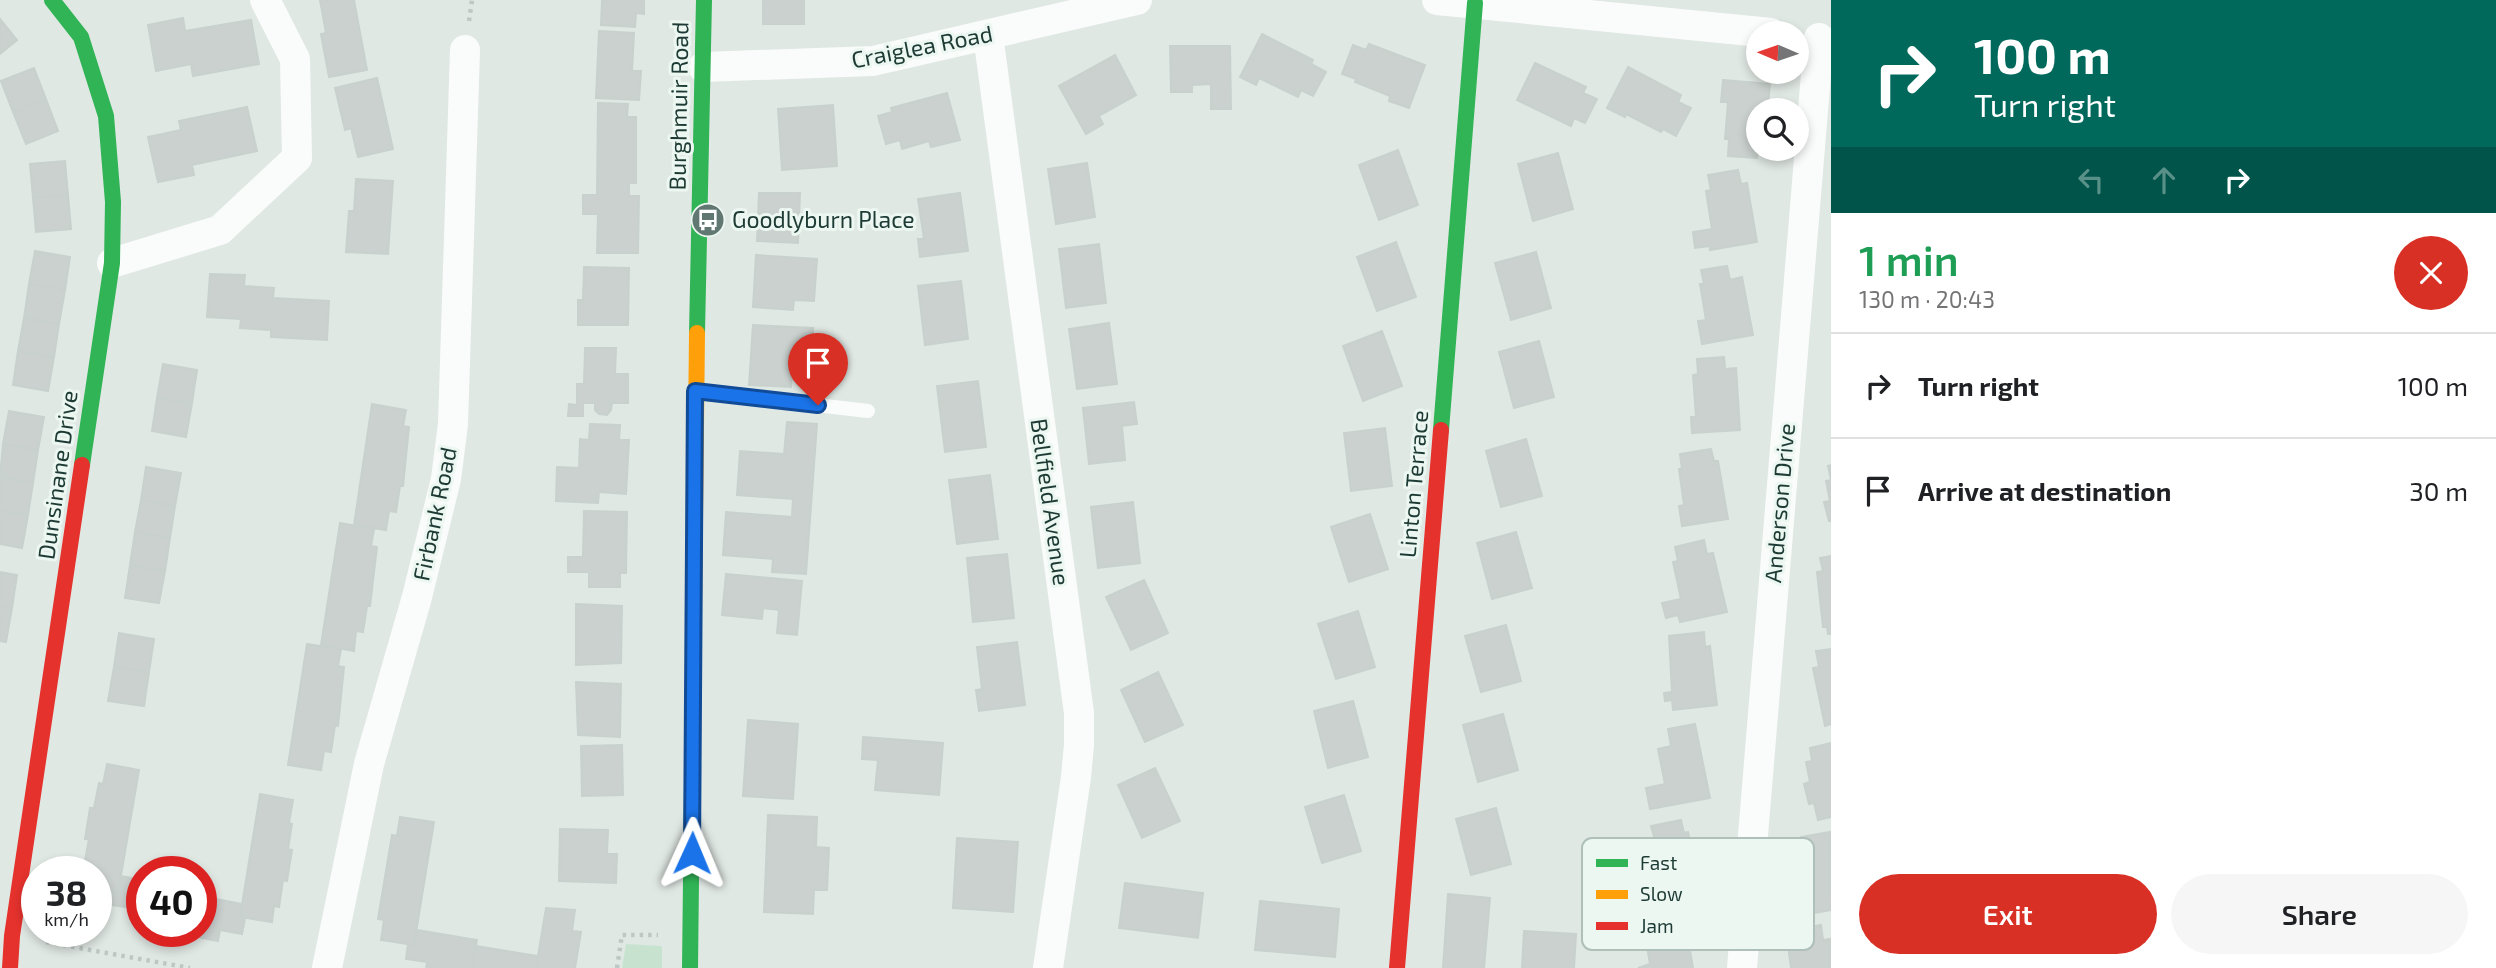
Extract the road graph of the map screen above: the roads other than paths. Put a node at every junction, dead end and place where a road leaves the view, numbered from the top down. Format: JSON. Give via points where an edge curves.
{"nodes":[{"id":1,"x":52,"y":0,"type":"edge"},
{"id":2,"x":265,"y":0,"type":"edge"},
{"id":3,"x":704,"y":0,"type":"edge"},
{"id":4,"x":1137,"y":0,"type":"edge"},
{"id":5,"x":1437,"y":0,"type":"edge"},
{"id":6,"x":1475,"y":3,"type":"junction"},
{"id":7,"x":1746,"y":30,"type":"edge"},
{"id":8,"x":988,"y":35,"type":"junction"},
{"id":9,"x":1816,"y":38,"type":"edge"},
{"id":10,"x":466,"y":50,"type":"dead end"},
{"id":11,"x":703,"y":67,"type":"junction"},
{"id":12,"x":111,"y":264,"type":"junction"},
{"id":13,"x":695,"y":391,"type":"junction"},
{"id":14,"x":867,"y":411,"type":"dead end"},
{"id":15,"x":1752,"y":838,"type":"edge"},
{"id":16,"x":1743,"y":950,"type":"edge"},
{"id":17,"x":10,"y":968,"type":"edge"},
{"id":18,"x":327,"y":968,"type":"edge"},
{"id":19,"x":690,"y":968,"type":"edge"},
{"id":20,"x":1048,"y":968,"type":"edge"},
{"id":21,"x":1397,"y":968,"type":"edge"},
{"id":22,"x":1742,"y":968,"type":"edge"}],
"edges":[{"from":1,"to":12,"type":"street","name":"Dunsinane Drive","via":[[81,37],[106,116],[113,201]]},
{"from":2,"to":12,"type":"street","via":[[295,59],[297,158],[220,230]]},
{"from":3,"to":11,"type":"street","name":"Burghmuir Road"},
{"from":4,"to":8,"type":"street","name":"Craiglea Road"},
{"from":5,"to":6,"type":"street"},
{"from":6,"to":7,"type":"street"},
{"from":6,"to":21,"type":"street","name":"Linton Terrace"},
{"from":8,"to":11,"type":"street","name":"Craiglea Road","via":[[873,61]]},
{"from":8,"to":20,"type":"street","name":"Bellfield Avenue","via":[[1079,713],[1076,777]]},
{"from":9,"to":15,"type":"street","name":"Anderson Drive"},
{"from":10,"to":18,"type":"street","name":"Firbank Road","via":[[453,424],[446,480],[369,764]]},
{"from":11,"to":13,"type":"street","name":"Burghmuir Road"},
{"from":12,"to":17,"type":"street","name":"Dunsinane Drive"},
{"from":13,"to":14,"type":"lane"},
{"from":13,"to":19,"type":"street","name":"Burghmuir Road"},
{"from":16,"to":22,"type":"street","name":"Anderson Drive"}]}
